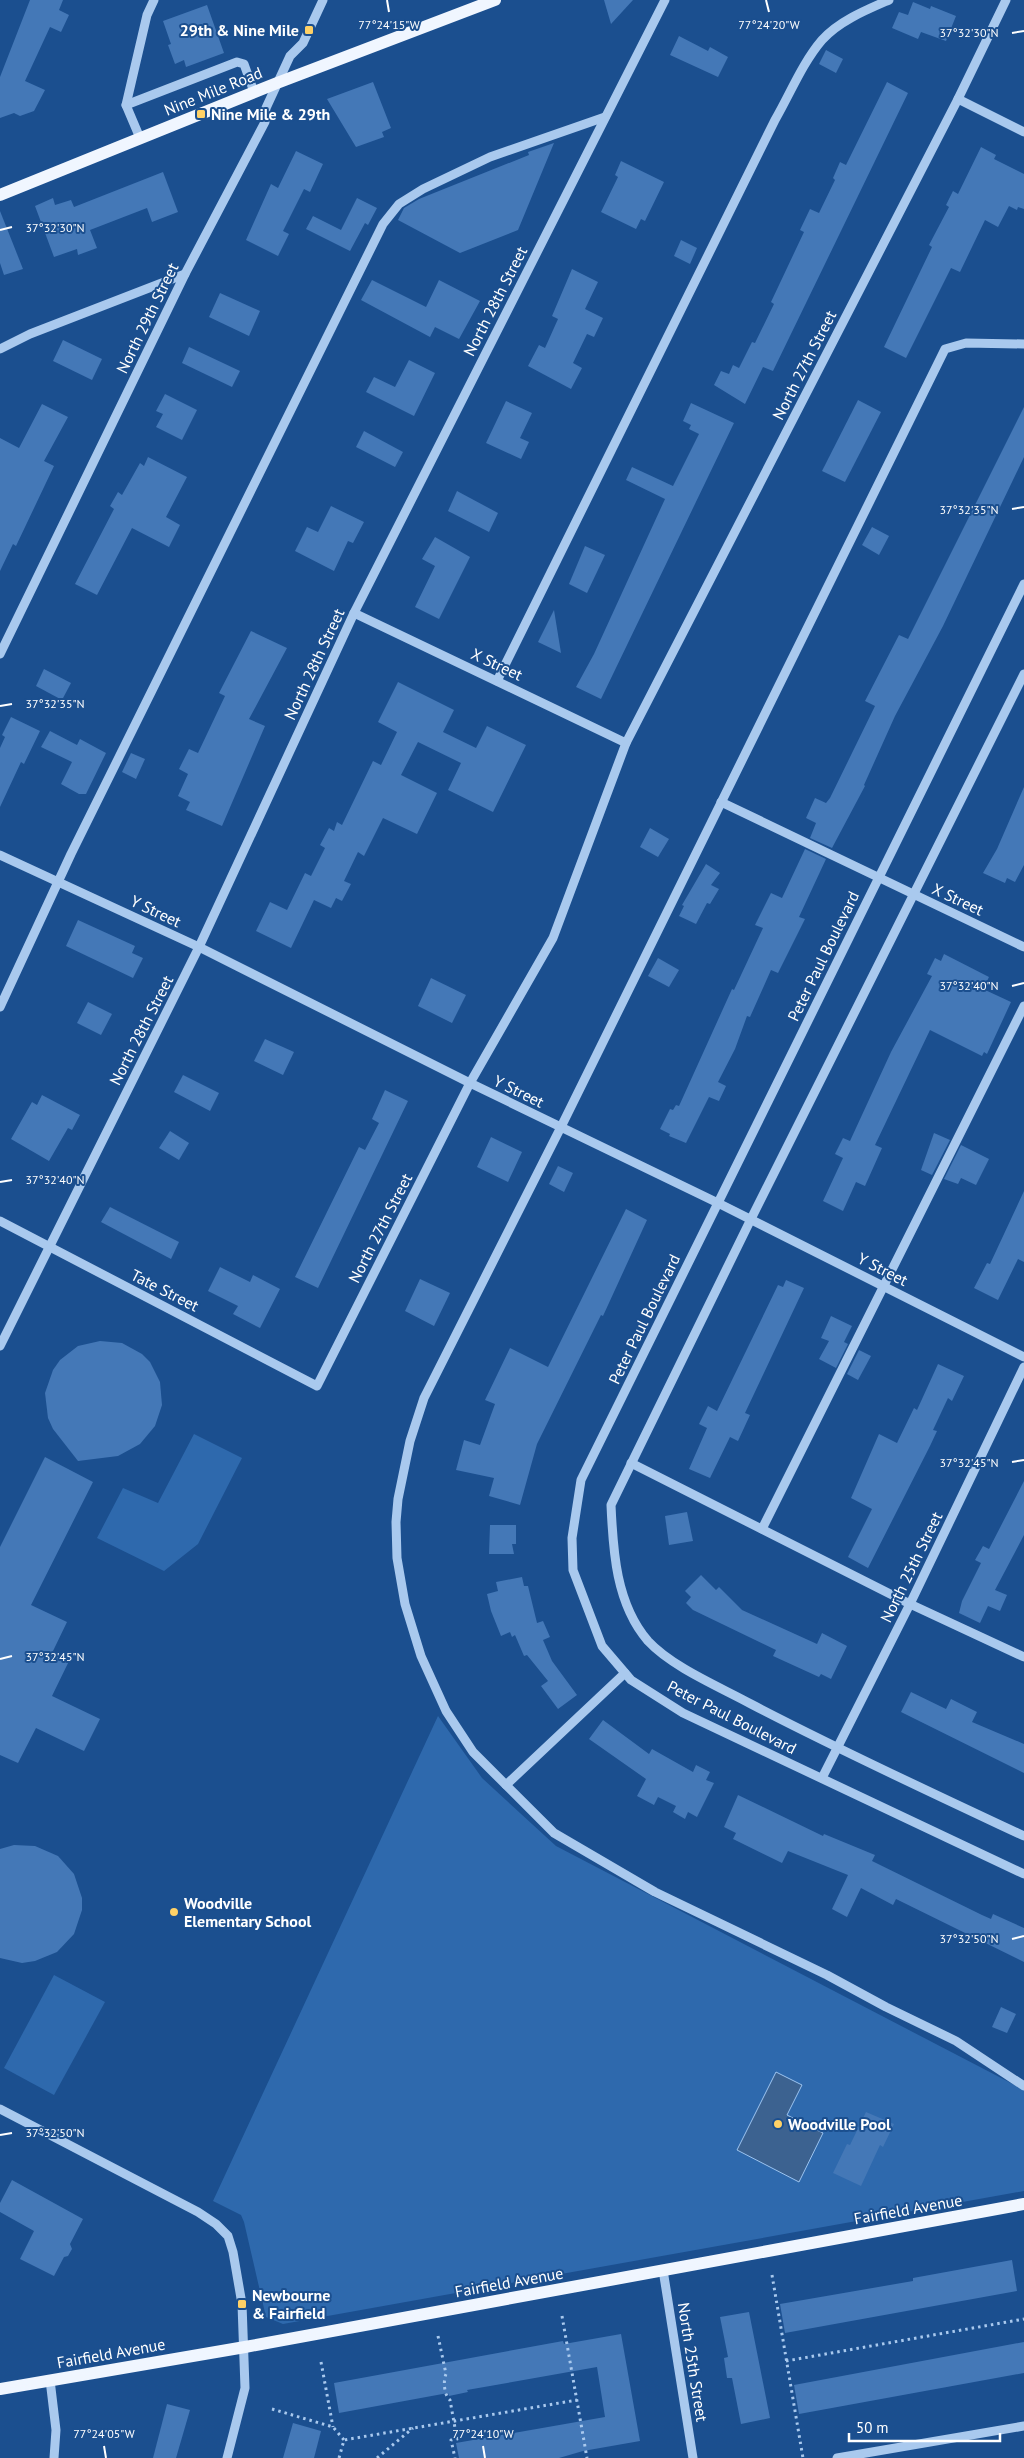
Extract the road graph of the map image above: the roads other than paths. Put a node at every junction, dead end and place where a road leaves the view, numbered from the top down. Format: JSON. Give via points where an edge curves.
{"nodes":[{"id":1,"x":154,"y":0,"type":"edge"},
{"id":2,"x":323,"y":0,"type":"edge"},
{"id":3,"x":495,"y":0,"type":"edge"},
{"id":4,"x":665,"y":0,"type":"edge"},
{"id":5,"x":888,"y":0,"type":"edge"},
{"id":6,"x":1006,"y":0,"type":"edge"},
{"id":7,"x":277,"y":83,"type":"junction"},
{"id":8,"x":254,"y":92,"type":"junction"},
{"id":9,"x":958,"y":99,"type":"junction"},
{"id":10,"x":126,"y":105,"type":"junction"},
{"id":11,"x":605,"y":116,"type":"junction"},
{"id":12,"x":1024,"y":132,"type":"edge"},
{"id":13,"x":140,"y":138,"type":"junction"},
{"id":14,"x":0,"y":194,"type":"edge"},
{"id":15,"x":185,"y":274,"type":"junction"},
{"id":16,"x":1024,"y":344,"type":"edge"},
{"id":17,"x":0,"y":349,"type":"edge"},
{"id":18,"x":1024,"y":584,"type":"edge"},
{"id":19,"x":354,"y":613,"type":"junction"},
{"id":20,"x":0,"y":654,"type":"edge"},
{"id":21,"x":1024,"y":674,"type":"edge"},
{"id":22,"x":497,"y":681,"type":"junction"},
{"id":23,"x":626,"y":743,"type":"junction"},
{"id":24,"x":721,"y":802,"type":"junction"},
{"id":25,"x":0,"y":855,"type":"edge"},
{"id":26,"x":878,"y":878,"type":"junction"},
{"id":27,"x":58,"y":882,"type":"junction"},
{"id":28,"x":913,"y":895,"type":"junction"},
{"id":29,"x":199,"y":947,"type":"junction"},
{"id":30,"x":1024,"y":948,"type":"edge"},
{"id":31,"x":1024,"y":1006,"type":"edge"},
{"id":32,"x":0,"y":1007,"type":"edge"},
{"id":33,"x":470,"y":1084,"type":"junction"},
{"id":34,"x":561,"y":1127,"type":"junction"},
{"id":35,"x":718,"y":1203,"type":"junction"},
{"id":36,"x":750,"y":1219,"type":"junction"},
{"id":37,"x":0,"y":1221,"type":"edge"},
{"id":38,"x":48,"y":1246,"type":"junction"},
{"id":39,"x":885,"y":1287,"type":"junction"},
{"id":40,"x":0,"y":1346,"type":"edge"},
{"id":41,"x":1024,"y":1357,"type":"edge"},
{"id":42,"x":1024,"y":1367,"type":"edge"},
{"id":43,"x":317,"y":1386,"type":"joint"},
{"id":44,"x":631,"y":1463,"type":"junction"},
{"id":45,"x":762,"y":1530,"type":"junction"},
{"id":46,"x":910,"y":1604,"type":"junction"},
{"id":47,"x":1024,"y":1657,"type":"edge"},
{"id":48,"x":625,"y":1673,"type":"junction"},
{"id":49,"x":838,"y":1749,"type":"junction"},
{"id":50,"x":822,"y":1778,"type":"junction"},
{"id":51,"x":506,"y":1785,"type":"junction"},
{"id":52,"x":1024,"y":1836,"type":"edge"},
{"id":53,"x":1024,"y":1874,"type":"edge"},
{"id":54,"x":1024,"y":2086,"type":"edge"},
{"id":55,"x":0,"y":2109,"type":"edge"},
{"id":56,"x":1024,"y":2204,"type":"edge"},
{"id":57,"x":662,"y":2270,"type":"junction"},
{"id":58,"x":245,"y":2347,"type":"junction"},
{"id":59,"x":50,"y":2380,"type":"junction"},
{"id":60,"x":0,"y":2389,"type":"edge"},
{"id":61,"x":1024,"y":2426,"type":"edge"},
{"id":62,"x":54,"y":2458,"type":"edge"},
{"id":63,"x":227,"y":2458,"type":"edge"},
{"id":64,"x":693,"y":2458,"type":"edge"},
{"id":65,"x":837,"y":2458,"type":"edge"}],
"edges":[{"from":1,"to":10,"type":"street","via":[[147,15]]},
{"from":2,"to":7,"type":"street","name":"North 29th Street","via":[[303,43],[290,56]]},
{"from":3,"to":7,"type":"main road","name":"Nine Mile Road"},
{"from":4,"to":11,"type":"street","name":"North 28th Street"},
{"from":5,"to":22,"type":"street","via":[[835,28],[814,52],[775,120]]},
{"from":6,"to":9,"type":"street","name":"North 27th Street"},
{"from":7,"to":8,"type":"main road","name":"Nine Mile Road"},
{"from":7,"to":15,"type":"street","name":"North 29th Street","via":[[266,108],[265,122]]},
{"from":8,"to":10,"type":"street","via":[[244,64],[237,62]]},
{"from":8,"to":13,"type":"main road","name":"Nine Mile Road"},
{"from":9,"to":12,"type":"street"},
{"from":9,"to":23,"type":"street","name":"North 27th Street"},
{"from":10,"to":13,"type":"street"},
{"from":11,"to":19,"type":"street","name":"North 28th Street"},
{"from":11,"to":27,"type":"street","via":[[490,157],[424,188],[399,204],[383,224]]},
{"from":13,"to":14,"type":"main road","name":"Nine Mile Road"},
{"from":15,"to":17,"type":"street","via":[[30,334]]},
{"from":15,"to":20,"type":"street","name":"North 29th Street"},
{"from":16,"to":24,"type":"street","via":[[966,343],[945,349]]},
{"from":18,"to":26,"type":"street","name":"Peter Paul Boulevard"},
{"from":19,"to":22,"type":"street","name":"X Street"},
{"from":19,"to":29,"type":"street","name":"North 28th Street"},
{"from":21,"to":28,"type":"street","name":"Peter Paul Boulevard"},
{"from":22,"to":23,"type":"street","name":"X Street"},
{"from":23,"to":33,"type":"street","name":"North 27th Street","via":[[553,938]]},
{"from":24,"to":26,"type":"street","name":"X Street"},
{"from":24,"to":34,"type":"street"},
{"from":25,"to":27,"type":"street","name":"Y Street"},
{"from":26,"to":28,"type":"street","name":"X Street"},
{"from":26,"to":35,"type":"street","name":"Peter Paul Boulevard"},
{"from":27,"to":29,"type":"street","name":"Y Street"},
{"from":27,"to":32,"type":"street"},
{"from":28,"to":30,"type":"street","name":"X Street"},
{"from":28,"to":36,"type":"street","name":"Peter Paul Boulevard"},
{"from":29,"to":33,"type":"street","name":"Y Street"},
{"from":29,"to":38,"type":"street","name":"North 28th Street"},
{"from":31,"to":39,"type":"street"},
{"from":33,"to":34,"type":"street","name":"Y Street"},
{"from":33,"to":43,"type":"street","name":"North 27th Street"},
{"from":34,"to":35,"type":"street","name":"Y Street"},
{"from":34,"to":51,"type":"street","via":[[424,1398],[407,1456],[396,1522],[397,1558],[405,1604],[421,1656],[462,1737]]},
{"from":35,"to":36,"type":"street","name":"Y Street"},
{"from":35,"to":48,"type":"street","name":"Peter Paul Boulevard","via":[[581,1480],[572,1538],[573,1570],[602,1646]]},
{"from":36,"to":39,"type":"street","name":"Y Street"},
{"from":36,"to":44,"type":"street","name":"Peter Paul Boulevard"},
{"from":37,"to":38,"type":"street","name":"Tate Street"},
{"from":38,"to":40,"type":"street","name":"North 28th Street"},
{"from":38,"to":43,"type":"street","name":"Tate Street"},
{"from":39,"to":41,"type":"street","name":"Y Street"},
{"from":39,"to":45,"type":"street"},
{"from":42,"to":46,"type":"street","name":"North 25th Street"},
{"from":44,"to":45,"type":"street"},
{"from":44,"to":49,"type":"street","name":"Peter Paul Boulevard","via":[[610,1505],[614,1558],[629,1610],[648,1641],[683,1668]]},
{"from":45,"to":46,"type":"street"},
{"from":46,"to":47,"type":"street"},
{"from":46,"to":49,"type":"street","name":"North 25th Street"},
{"from":48,"to":50,"type":"street","name":"Peter Paul Boulevard","via":[[683,1713]]},
{"from":48,"to":51,"type":"street"},
{"from":49,"to":50,"type":"street","name":"North 25th Street"},
{"from":49,"to":52,"type":"street","name":"Peter Paul Boulevard"},
{"from":50,"to":53,"type":"street","name":"Peter Paul Boulevard"},
{"from":51,"to":54,"type":"street","via":[[554,1833],[655,1892],[827,1974],[956,2041]]},
{"from":55,"to":58,"type":"street","via":[[216,2224],[228,2236],[233,2252]]},
{"from":56,"to":57,"type":"main road","name":"Fairfield Avenue"},
{"from":57,"to":58,"type":"main road","name":"Fairfield Avenue"},
{"from":57,"to":64,"type":"street","name":"North 25th Street"},
{"from":58,"to":59,"type":"main road","name":"Fairfield Avenue"},
{"from":58,"to":63,"type":"street","via":[[245,2388]]},
{"from":59,"to":60,"type":"main road","name":"Fairfield Avenue"},
{"from":59,"to":62,"type":"street","via":[[56,2430]]},
{"from":61,"to":65,"type":"street"}]}
